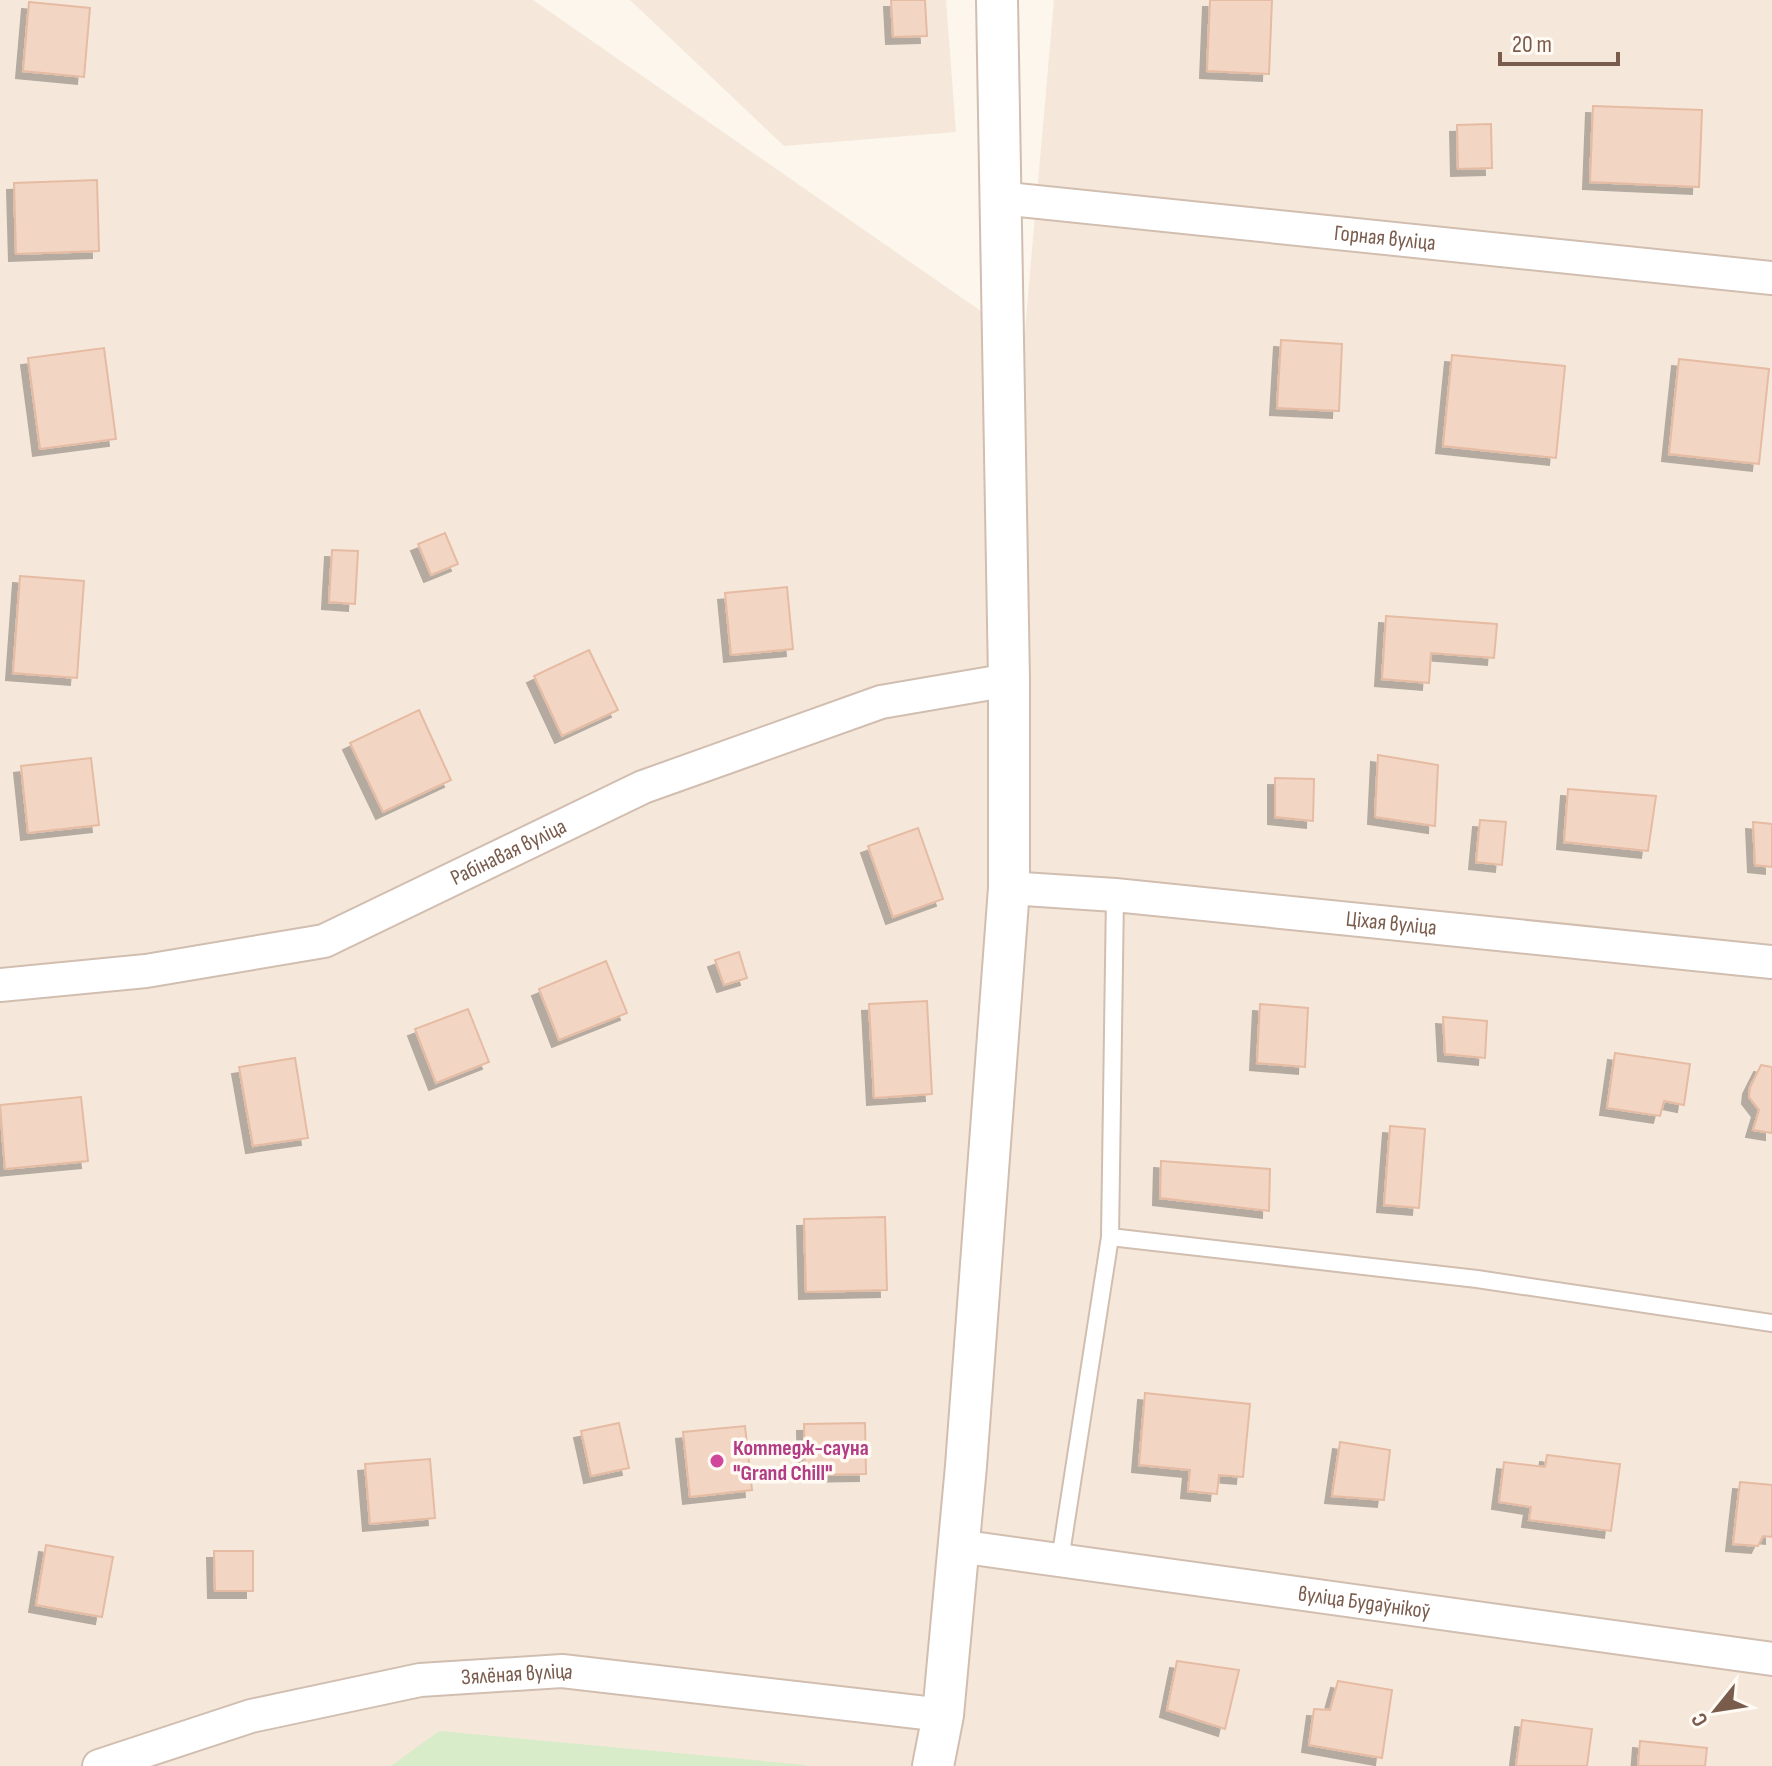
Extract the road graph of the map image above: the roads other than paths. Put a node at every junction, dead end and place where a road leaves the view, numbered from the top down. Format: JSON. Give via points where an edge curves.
{"nodes":[{"id":1,"x":997,"y":0,"type":"edge"},
{"id":2,"x":999,"y":198,"type":"junction"},
{"id":3,"x":1772,"y":278,"type":"edge"},
{"id":4,"x":1009,"y":680,"type":"junction"},
{"id":5,"x":1009,"y":888,"type":"junction"},
{"id":6,"x":1115,"y":895,"type":"junction"},
{"id":7,"x":1772,"y":962,"type":"edge"},
{"id":8,"x":0,"y":985,"type":"edge"},
{"id":9,"x":1110,"y":1237,"type":"junction"},
{"id":10,"x":1772,"y":1323,"type":"edge"},
{"id":11,"x":958,"y":1546,"type":"junction"},
{"id":12,"x":1060,"y":1560,"type":"junction"},
{"id":13,"x":1772,"y":1659,"type":"edge"},
{"id":14,"x":943,"y":1715,"type":"junction"},
{"id":15,"x":99,"y":1766,"type":"edge"},
{"id":16,"x":933,"y":1766,"type":"edge"}],
"edges":[{"from":1,"to":2,"type":"street"},
{"from":2,"to":3,"type":"street","name":"Горная вуліца"},
{"from":2,"to":4,"type":"street"},
{"from":4,"to":5,"type":"street"},
{"from":4,"to":8,"type":"street","name":"Рабінавая вуліца","via":[[881,702],[643,787],[324,941],[146,971]]},
{"from":5,"to":6,"type":"street","name":"Ціхая вуліца"},
{"from":5,"to":11,"type":"street"},
{"from":6,"to":7,"type":"street","name":"Ціхая вуліца"},
{"from":6,"to":9,"type":"lane"},
{"from":9,"to":10,"type":"lane","via":[[1477,1279]]},
{"from":9,"to":12,"type":"lane"},
{"from":11,"to":12,"type":"street","name":"вуліца Будаўнікоў"},
{"from":11,"to":14,"type":"street"},
{"from":12,"to":13,"type":"street","name":"вуліца Будаўнікоў"},
{"from":14,"to":15,"type":"street","name":"Зялёная вуліца","via":[[562,1671],[420,1680],[251,1716]]},
{"from":14,"to":16,"type":"street"}]}
